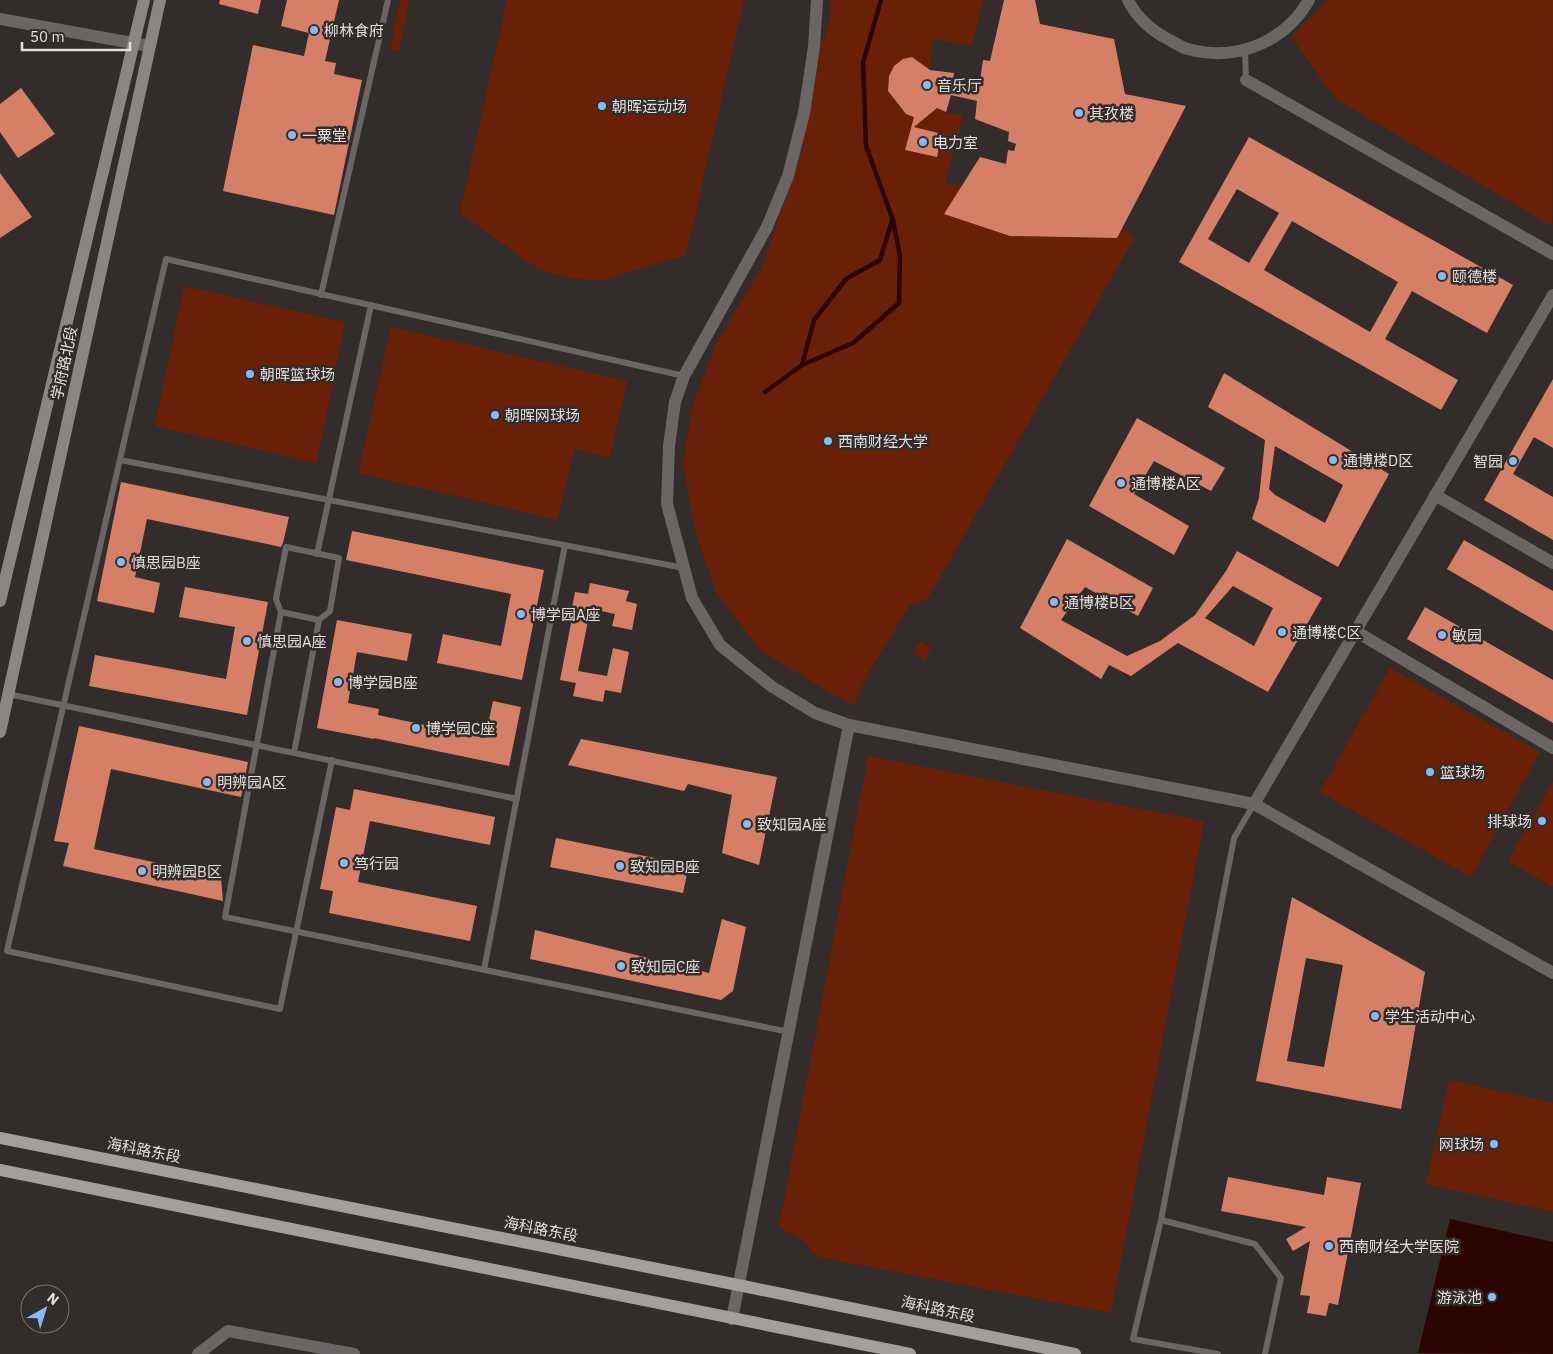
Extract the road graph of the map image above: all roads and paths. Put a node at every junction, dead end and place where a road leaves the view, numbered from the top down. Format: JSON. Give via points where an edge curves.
{"nodes":[{"id":1,"x":144,"y":0,"type":"edge"},
{"id":2,"x":160,"y":0,"type":"edge"},
{"id":3,"x":388,"y":0,"type":"edge"},
{"id":4,"x":817,"y":0,"type":"edge"},
{"id":5,"x":1128,"y":0,"type":"edge"},
{"id":6,"x":1309,"y":0,"type":"edge"},
{"id":7,"x":0,"y":19,"type":"edge"},
{"id":8,"x":134,"y":43,"type":"junction"},
{"id":9,"x":149,"y":46,"type":"junction"},
{"id":10,"x":1245,"y":50,"type":"junction"},
{"id":11,"x":1246,"y":80,"type":"joint"},
{"id":12,"x":1553,"y":254,"type":"edge"},
{"id":13,"x":321,"y":294,"type":"junction"},
{"id":14,"x":1553,"y":295,"type":"edge"},
{"id":15,"x":370,"y":306,"type":"junction"},
{"id":16,"x":684,"y":376,"type":"junction"},
{"id":17,"x":120,"y":460,"type":"junction"},
{"id":18,"x":1435,"y":495,"type":"junction"},
{"id":19,"x":329,"y":500,"type":"junction"},
{"id":20,"x":565,"y":545,"type":"junction"},
{"id":21,"x":317,"y":554,"type":"junction"},
{"id":22,"x":1553,"y":563,"type":"edge"},
{"id":23,"x":684,"y":568,"type":"junction"},
{"id":24,"x":0,"y":601,"type":"edge"},
{"id":25,"x":281,"y":612,"type":"junction"},
{"id":26,"x":319,"y":620,"type":"junction"},
{"id":27,"x":1355,"y":631,"type":"junction"},
{"id":28,"x":4,"y":693,"type":"edge"},
{"id":29,"x":63,"y":705,"type":"junction"},
{"id":30,"x":849,"y":725,"type":"junction"},
{"id":31,"x":0,"y":732,"type":"edge"},
{"id":32,"x":256,"y":745,"type":"junction"},
{"id":33,"x":1553,"y":748,"type":"edge"},
{"id":34,"x":294,"y":753,"type":"junction"},
{"id":35,"x":332,"y":760,"type":"junction"},
{"id":36,"x":517,"y":799,"type":"junction"},
{"id":37,"x":1254,"y":804,"type":"junction"},
{"id":38,"x":296,"y":932,"type":"junction"},
{"id":39,"x":484,"y":970,"type":"junction"},
{"id":40,"x":1553,"y":973,"type":"edge"},
{"id":41,"x":789,"y":1032,"type":"junction"},
{"id":42,"x":0,"y":1138,"type":"edge"},
{"id":43,"x":0,"y":1170,"type":"edge"},
{"id":44,"x":1161,"y":1220,"type":"junction"},
{"id":45,"x":739,"y":1285,"type":"junction"},
{"id":46,"x":732,"y":1319,"type":"junction"},
{"id":47,"x":198,"y":1354,"type":"edge"},
{"id":48,"x":354,"y":1354,"type":"edge"},
{"id":49,"x":910,"y":1354,"type":"edge"},
{"id":50,"x":1075,"y":1354,"type":"edge"},
{"id":51,"x":1218,"y":1354,"type":"edge"},
{"id":52,"x":1265,"y":1354,"type":"edge"}],
"edges":[{"from":1,"to":8,"type":"main road","name":"学府路北段"},
{"from":2,"to":9,"type":"main road","name":"学府路北段"},
{"from":3,"to":13,"type":"lane"},
{"from":4,"to":16,"type":"street","via":[[804,113],[788,176],[767,227]]},
{"from":5,"to":10,"type":"street","via":[[1155,32],[1186,49],[1210,54]]},
{"from":6,"to":10,"type":"street","via":[[1286,30]]},
{"from":7,"to":8,"type":"street"},
{"from":8,"to":9,"type":"street"},
{"from":8,"to":24,"type":"main road","name":"学府路北段"},
{"from":9,"to":28,"type":"main road","name":"学府路北段"},
{"from":10,"to":11,"type":"lane"},
{"from":11,"to":12,"type":"street"},
{"from":13,"to":15,"type":"lane"},
{"from":13,"to":17,"type":"lane","via":[[166,259]]},
{"from":14,"to":18,"type":"street"},
{"from":15,"to":16,"type":"lane"},
{"from":15,"to":19,"type":"lane"},
{"from":16,"to":23,"type":"street","via":[[675,402],[669,446],[668,504]]},
{"from":17,"to":19,"type":"lane"},
{"from":17,"to":29,"type":"lane"},
{"from":18,"to":22,"type":"street"},
{"from":18,"to":27,"type":"street"},
{"from":19,"to":20,"type":"lane"},
{"from":19,"to":21,"type":"lane"},
{"from":20,"to":23,"type":"lane"},
{"from":20,"to":36,"type":"lane"},
{"from":21,"to":25,"type":"lane","via":[[286,547],[276,599]]},
{"from":21,"to":26,"type":"lane","via":[[339,558],[330,611]]},
{"from":23,"to":30,"type":"street","via":[[692,598],[720,645],[771,686],[815,713]]},
{"from":25,"to":26,"type":"lane"},
{"from":25,"to":32,"type":"lane"},
{"from":26,"to":34,"type":"lane"},
{"from":27,"to":33,"type":"street"},
{"from":27,"to":37,"type":"street"},
{"from":28,"to":29,"type":"lane"},
{"from":28,"to":31,"type":"main road","name":"学府路北段"},
{"from":29,"to":32,"type":"lane"},
{"from":29,"to":38,"type":"lane","via":[[7,951],[280,1009]]},
{"from":30,"to":37,"type":"street"},
{"from":30,"to":41,"type":"street"},
{"from":32,"to":34,"type":"lane"},
{"from":32,"to":38,"type":"lane","via":[[225,918]]},
{"from":34,"to":35,"type":"lane"},
{"from":35,"to":36,"type":"lane"},
{"from":35,"to":38,"type":"lane"},
{"from":36,"to":39,"type":"lane"},
{"from":37,"to":40,"type":"street"},
{"from":37,"to":44,"type":"lane","via":[[1234,838]]},
{"from":38,"to":39,"type":"lane"},
{"from":39,"to":41,"type":"lane"},
{"from":41,"to":45,"type":"street"},
{"from":42,"to":45,"type":"main road","name":"海科路东段"},
{"from":43,"to":46,"type":"main road"},
{"from":44,"to":51,"type":"lane","via":[[1133,1339]]},
{"from":44,"to":52,"type":"lane","via":[[1255,1244],[1281,1278]]},
{"from":45,"to":46,"type":"street"},
{"from":45,"to":50,"type":"main road","name":"海科路东段"},
{"from":46,"to":49,"type":"main road"},
{"from":47,"to":48,"type":"street","via":[[228,1331]]}]}
